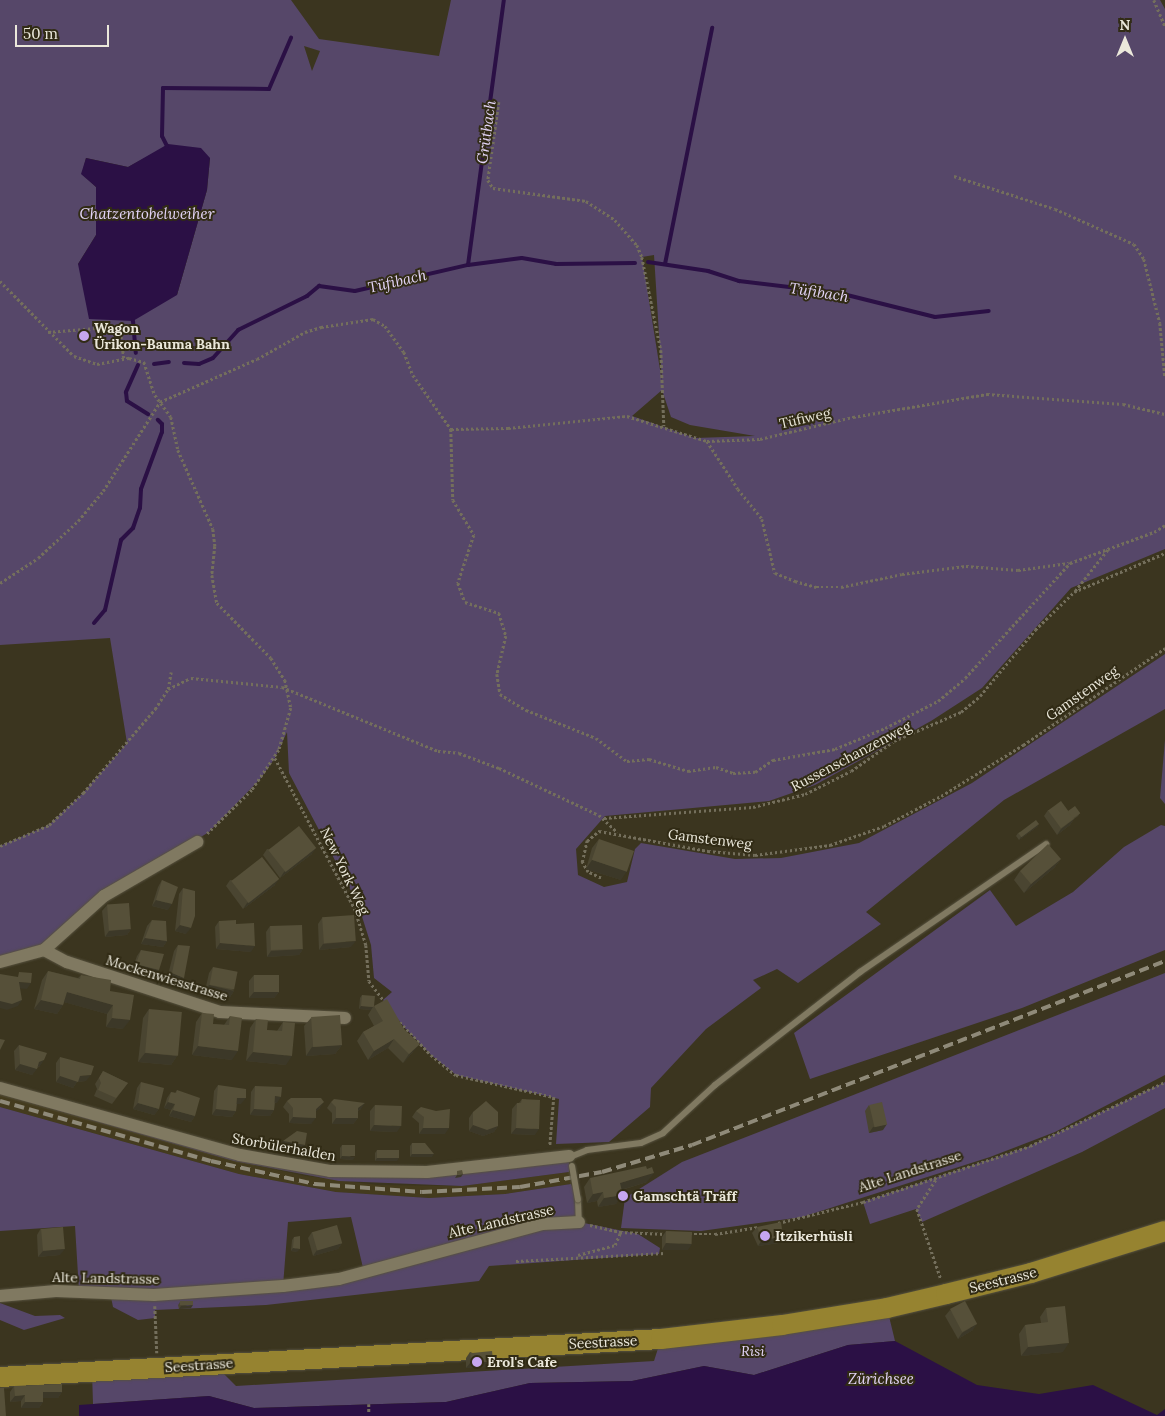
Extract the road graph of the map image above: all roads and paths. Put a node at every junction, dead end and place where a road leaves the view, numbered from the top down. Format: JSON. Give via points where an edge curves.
{"nodes":[{"id":1,"x":1154,"y":0,"type":"edge"},
{"id":2,"x":1165,"y":26,"type":"edge"},
{"id":3,"x":499,"y":102,"type":"dead end"},
{"id":4,"x":954,"y":176,"type":"dead end"},
{"id":5,"x":0,"y":281,"type":"edge"},
{"id":6,"x":48,"y":332,"type":"junction"},
{"id":7,"x":124,"y":358,"type":"junction"},
{"id":8,"x":1165,"y":377,"type":"edge"},
{"id":9,"x":160,"y":402,"type":"junction"},
{"id":10,"x":1165,"y":414,"type":"edge"},
{"id":11,"x":664,"y":426,"type":"junction"},
{"id":12,"x":451,"y":429,"type":"junction"},
{"id":13,"x":707,"y":441,"type":"junction"},
{"id":14,"x":1165,"y":525,"type":"edge"},
{"id":15,"x":1110,"y":547,"type":"junction"},
{"id":16,"x":1165,"y":553,"type":"edge"},
{"id":17,"x":1070,"y":563,"type":"junction"},
{"id":18,"x":0,"y":583,"type":"edge"},
{"id":19,"x":1074,"y":592,"type":"junction"},
{"id":20,"x":1165,"y":648,"type":"edge"},
{"id":21,"x":171,"y":672,"type":"dead end"},
{"id":22,"x":168,"y":689,"type":"junction"},
{"id":23,"x":289,"y":692,"type":"junction"},
{"id":24,"x":275,"y":758,"type":"junction"},
{"id":25,"x":604,"y":818,"type":"junction"},
{"id":26,"x":618,"y":833,"type":"junction"},
{"id":27,"x":196,"y":842,"type":"joint"},
{"id":28,"x":1046,"y":844,"type":"edge"},
{"id":29,"x":0,"y":846,"type":"edge"},
{"id":30,"x":601,"y":878,"type":"dead end"},
{"id":31,"x":44,"y":950,"type":"junction"},
{"id":32,"x":0,"y":962,"type":"edge"},
{"id":33,"x":389,"y":1007,"type":"edge"},
{"id":34,"x":345,"y":1018,"type":"dead end"},
{"id":35,"x":399,"y":1021,"type":"edge"},
{"id":36,"x":1165,"y":1082,"type":"edge"},
{"id":37,"x":0,"y":1088,"type":"edge"},
{"id":38,"x":554,"y":1156,"type":"junction"},
{"id":39,"x":570,"y":1161,"type":"junction"},
{"id":40,"x":936,"y":1179,"type":"junction"},
{"id":41,"x":579,"y":1222,"type":"junction"},
{"id":42,"x":773,"y":1224,"type":"edge"},
{"id":43,"x":764,"y":1226,"type":"edge"},
{"id":44,"x":1165,"y":1231,"type":"edge"},
{"id":45,"x":620,"y":1232,"type":"junction"},
{"id":46,"x":667,"y":1234,"type":"edge"},
{"id":47,"x":686,"y":1234,"type":"edge"},
{"id":48,"x":665,"y":1253,"type":"dead end"},
{"id":49,"x":574,"y":1256,"type":"junction"},
{"id":50,"x":516,"y":1260,"type":"dead end"},
{"id":51,"x":946,"y":1294,"type":"junction"},
{"id":52,"x":154,"y":1295,"type":"junction"},
{"id":53,"x":0,"y":1296,"type":"edge"},
{"id":54,"x":157,"y":1368,"type":"junction"},
{"id":55,"x":0,"y":1377,"type":"edge"},
{"id":56,"x":369,"y":1404,"type":"dead end"},
{"id":57,"x":369,"y":1413,"type":"dead end"}],
"edges":[{"from":1,"to":2,"type":"path"},
{"from":3,"to":11,"type":"path","via":[[488,180],[493,188],[586,201],[615,220],[637,245],[661,350]]},
{"from":4,"to":8,"type":"path","via":[[1054,209],[1134,244],[1144,259],[1160,323]]},
{"from":5,"to":6,"type":"path"},
{"from":6,"to":7,"type":"path","via":[[69,352],[85,361],[104,363]]},
{"from":6,"to":7,"type":"path","via":[[120,326]]},
{"from":7,"to":9,"type":"path","via":[[144,362]]},
{"from":9,"to":12,"type":"path","via":[[257,359],[305,332],[373,320],[384,326],[404,352],[413,375]]},
{"from":9,"to":18,"type":"path","via":[[104,491],[78,521],[38,558]]},
{"from":9,"to":23,"type":"path","via":[[171,417],[178,450],[213,528],[212,583],[217,603],[271,658]]},
{"from":10,"to":13,"type":"path","name":"Tüfiweg","via":[[1122,404],[987,394],[853,417],[760,439]]},
{"from":11,"to":12,"type":"path","name":"Tüfiweg","via":[[627,416],[508,428]]},
{"from":11,"to":13,"type":"path","name":"Tüfiweg"},
{"from":12,"to":17,"type":"path","via":[[453,500],[474,535],[458,583],[465,602],[499,612],[506,636],[497,674],[500,694],[526,710],[596,738],[627,761],[649,759],[688,771],[716,767],[734,772],[755,772],[773,760],[835,749],[885,728],[938,701],[965,678]]},
{"from":13,"to":17,"type":"path","via":[[762,519],[775,573],[795,581],[816,587],[841,586],[966,566],[1018,570]]},
{"from":14,"to":15,"type":"path"},
{"from":15,"to":17,"type":"path"},
{"from":15,"to":19,"type":"path"},
{"from":16,"to":19,"type":"path","name":"Russenschanzenweg"},
{"from":19,"to":25,"type":"path","name":"Russenschanzenweg","via":[[1035,630],[980,696],[961,712],[894,741],[851,771],[805,794],[753,807]]},
{"from":20,"to":26,"type":"path","name":"Gamstenweg","via":[[1067,716],[941,796],[896,821],[854,838],[805,850],[743,855],[692,849]]},
{"from":21,"to":22,"type":"path"},
{"from":22,"to":23,"type":"path","via":[[191,678],[205,678],[227,683],[272,684]]},
{"from":22,"to":29,"type":"path","via":[[127,743],[56,819],[16,842]]},
{"from":23,"to":24,"type":"path","via":[[289,723]]},
{"from":23,"to":25,"type":"path","via":[[438,751],[458,752],[499,768]]},
{"from":24,"to":27,"type":"path","via":[[241,802]]},
{"from":24,"to":33,"type":"path","name":"New York Weg","via":[[355,909],[366,945],[369,981]]},
{"from":25,"to":26,"type":"path"},
{"from":26,"to":30,"type":"path","name":"Gamstenweg","via":[[595,832],[584,847],[584,868]]},
{"from":27,"to":31,"type":"street","via":[[104,896]]},
{"from":28,"to":39,"type":"lane","via":[[860,972],[715,1085],[664,1133],[641,1143],[587,1150]]},
{"from":31,"to":32,"type":"street"},
{"from":31,"to":34,"type":"street","name":"Mockenwiesstrasse","via":[[67,962],[220,1012]]},
{"from":35,"to":38,"type":"path","via":[[431,1055],[456,1075],[554,1097],[548,1143]]},
{"from":36,"to":40,"type":"path","name":"Alte Landstrasse","via":[[1030,1146]]},
{"from":37,"to":38,"type":"street","name":"Storbülerhalden","via":[[240,1155],[330,1171],[427,1172]]},
{"from":38,"to":39,"type":"street","name":"Storbülerhalden"},
{"from":39,"to":41,"type":"lane","bridge":true},
{"from":40,"to":42,"type":"path","name":"Alte Landstrasse","via":[[803,1220]]},
{"from":40,"to":51,"type":"path","via":[[917,1208]]},
{"from":41,"to":45,"type":"path"},
{"from":41,"to":52,"type":"street","name":"Alte Landstrasse","via":[[543,1224],[339,1279],[256,1289]]},
{"from":43,"to":47,"type":"path","via":[[715,1234]]},
{"from":44,"to":51,"type":"main road","name":"Seestrasse","via":[[1031,1273]]},
{"from":45,"to":46,"type":"path"},
{"from":45,"to":49,"type":"path","via":[[616,1245]]},
{"from":48,"to":49,"type":"path"},
{"from":49,"to":50,"type":"path"},
{"from":51,"to":54,"type":"main road","name":"Seestrasse","via":[[887,1308],[782,1325],[661,1338]]},
{"from":52,"to":53,"type":"street","name":"Alte Landstrasse","via":[[56,1291]]},
{"from":52,"to":54,"type":"path"},
{"from":54,"to":55,"type":"main road","name":"Seestrasse"},
{"from":56,"to":57,"type":"path"}]}
